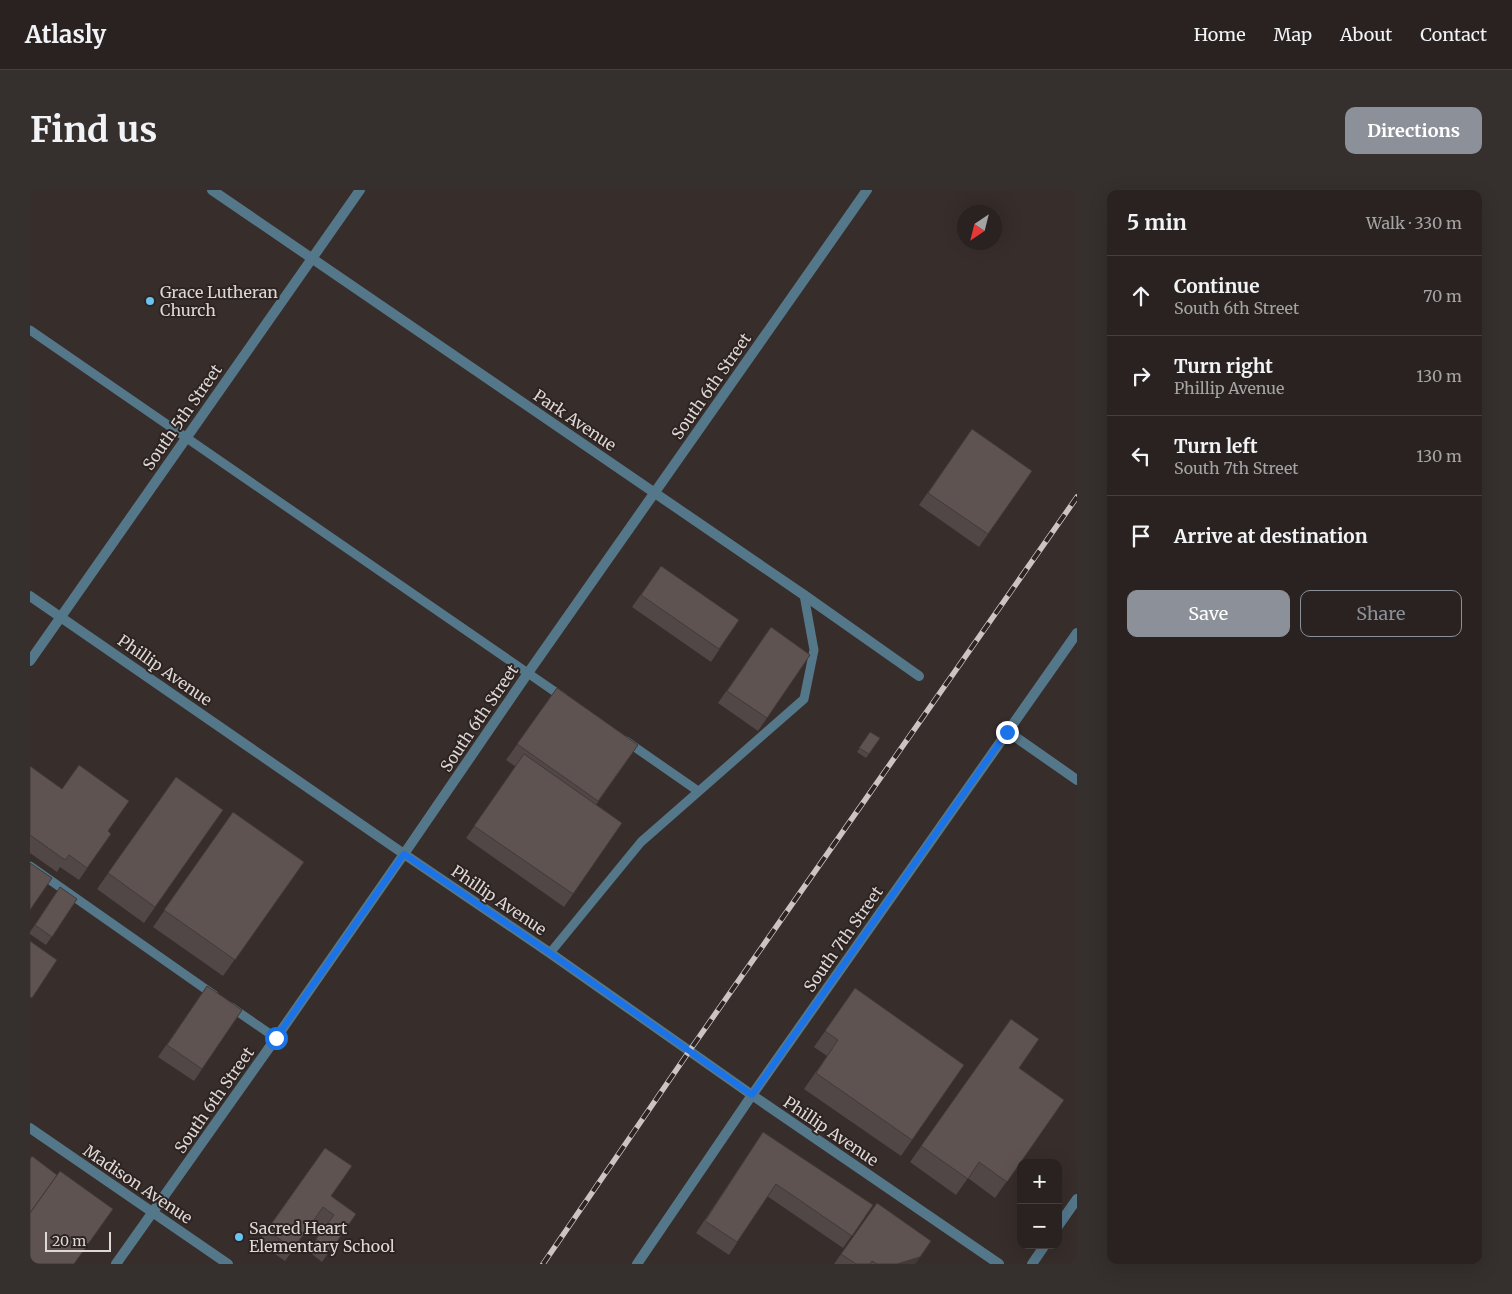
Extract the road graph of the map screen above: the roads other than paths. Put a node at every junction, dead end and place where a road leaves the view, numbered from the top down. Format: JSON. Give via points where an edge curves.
{"nodes":[{"id":1,"x":212,"y":190,"type":"edge"},
{"id":2,"x":360,"y":190,"type":"edge"},
{"id":3,"x":867,"y":190,"type":"edge"},
{"id":4,"x":312,"y":258,"type":"junction"},
{"id":5,"x":30,"y":330,"type":"edge"},
{"id":6,"x":185,"y":438,"type":"junction"},
{"id":7,"x":655,"y":493,"type":"junction"},
{"id":8,"x":804,"y":595,"type":"junction"},
{"id":9,"x":30,"y":596,"type":"edge"},
{"id":10,"x":62,"y":617,"type":"junction"},
{"id":11,"x":1077,"y":633,"type":"edge"},
{"id":12,"x":30,"y":661,"type":"edge"},
{"id":13,"x":528,"y":673,"type":"junction"},
{"id":14,"x":919,"y":676,"type":"dead end"},
{"id":15,"x":568,"y":701,"type":"edge"},
{"id":16,"x":1007,"y":732,"type":"junction"},
{"id":17,"x":617,"y":735,"type":"edge"},
{"id":18,"x":1077,"y":780,"type":"edge"},
{"id":19,"x":698,"y":791,"type":"junction"},
{"id":20,"x":404,"y":854,"type":"junction"},
{"id":21,"x":30,"y":866,"type":"edge"},
{"id":22,"x":550,"y":953,"type":"junction"},
{"id":23,"x":276,"y":1038,"type":"junction"},
{"id":24,"x":752,"y":1095,"type":"junction"},
{"id":25,"x":30,"y":1128,"type":"edge"},
{"id":26,"x":1077,"y":1200,"type":"edge"},
{"id":27,"x":153,"y":1211,"type":"junction"},
{"id":28,"x":1062,"y":1221,"type":"edge"},
{"id":29,"x":1042,"y":1249,"type":"edge"},
{"id":30,"x":116,"y":1264,"type":"edge"},
{"id":31,"x":228,"y":1264,"type":"edge"},
{"id":32,"x":637,"y":1264,"type":"edge"},
{"id":33,"x":999,"y":1264,"type":"edge"},
{"id":34,"x":1032,"y":1264,"type":"edge"}],
"edges":[{"from":1,"to":4,"type":"street","name":"Park Avenue"},
{"from":2,"to":4,"type":"street","name":"South 5th Street"},
{"from":3,"to":7,"type":"street","name":"South 6th Street"},
{"from":4,"to":6,"type":"street","name":"South 5th Street"},
{"from":4,"to":7,"type":"street","name":"Park Avenue"},
{"from":5,"to":6,"type":"lane"},
{"from":6,"to":10,"type":"street","name":"South 5th Street"},
{"from":6,"to":13,"type":"lane"},
{"from":7,"to":8,"type":"street","name":"Park Avenue"},
{"from":7,"to":13,"type":"street","name":"South 6th Street"},
{"from":8,"to":14,"type":"street","name":"Park Avenue"},
{"from":8,"to":19,"type":"lane","via":[[814,650],[804,699]]},
{"from":9,"to":10,"type":"street","name":"Phillip Avenue"},
{"from":10,"to":12,"type":"street","name":"South 5th Street"},
{"from":10,"to":20,"type":"street","name":"Phillip Avenue"},
{"from":11,"to":16,"type":"street","name":"South 7th Street"},
{"from":13,"to":15,"type":"lane"},
{"from":13,"to":20,"type":"street","name":"South 6th Street"},
{"from":16,"to":18,"type":"street"},
{"from":16,"to":24,"type":"street","name":"South 7th Street"},
{"from":17,"to":19,"type":"lane"},
{"from":19,"to":22,"type":"lane","via":[[641,842]]},
{"from":20,"to":22,"type":"street","name":"Phillip Avenue"},
{"from":20,"to":23,"type":"street","name":"South 6th Street"},
{"from":21,"to":23,"type":"lane"},
{"from":22,"to":24,"type":"street","name":"Phillip Avenue"},
{"from":23,"to":27,"type":"street","name":"South 6th Street"},
{"from":24,"to":32,"type":"street","name":"South 7th Street"},
{"from":24,"to":33,"type":"street","name":"Phillip Avenue"},
{"from":25,"to":27,"type":"street","name":"Madison Avenue"},
{"from":26,"to":28,"type":"street"},
{"from":27,"to":30,"type":"street","name":"South 6th Street"},
{"from":27,"to":31,"type":"street","name":"Madison Avenue"},
{"from":29,"to":34,"type":"street"}]}
